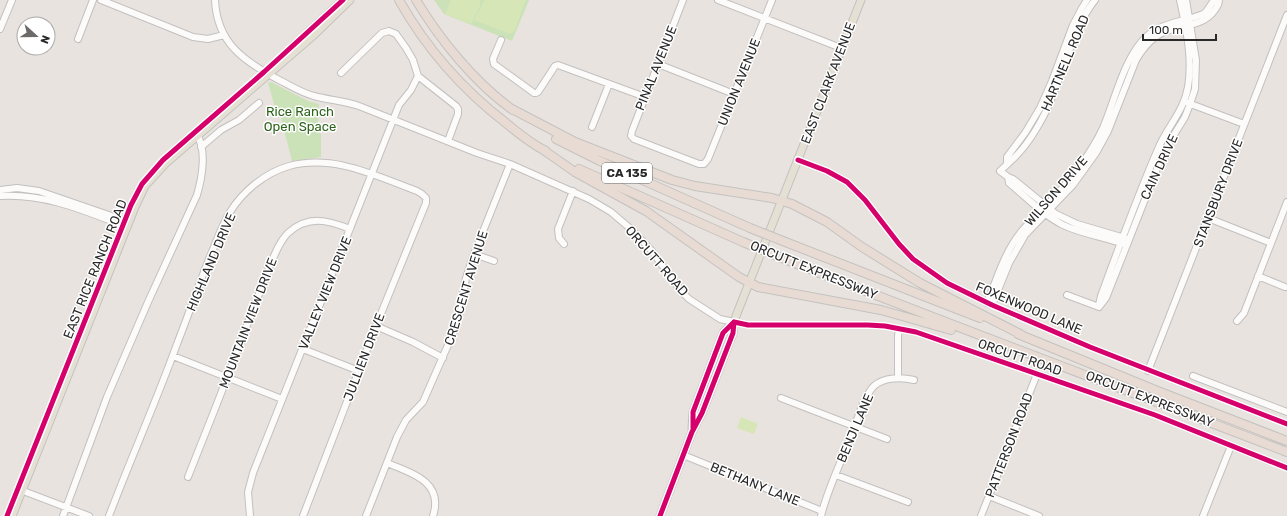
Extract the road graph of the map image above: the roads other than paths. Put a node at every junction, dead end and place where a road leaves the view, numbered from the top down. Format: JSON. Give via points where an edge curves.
{"nodes":[{"id":1,"x":12,"y":0,"type":"edge"},
{"id":2,"x":93,"y":0,"type":"edge"},
{"id":3,"x":101,"y":0,"type":"edge"},
{"id":4,"x":215,"y":0,"type":"edge"},
{"id":5,"x":343,"y":0,"type":"edge"},
{"id":6,"x":350,"y":0,"type":"edge"},
{"id":7,"x":399,"y":0,"type":"edge"},
{"id":8,"x":416,"y":0,"type":"edge"},
{"id":9,"x":683,"y":0,"type":"edge"},
{"id":10,"x":718,"y":0,"type":"edge"},
{"id":11,"x":772,"y":0,"type":"edge"},
{"id":12,"x":861,"y":0,"type":"edge"},
{"id":13,"x":1088,"y":0,"type":"edge"},
{"id":14,"x":1095,"y":0,"type":"edge"},
{"id":15,"x":1180,"y":0,"type":"edge"},
{"id":16,"x":1186,"y":0,"type":"edge"},
{"id":17,"x":1214,"y":0,"type":"edge"},
{"id":18,"x":1219,"y":0,"type":"edge"},
{"id":19,"x":1287,"y":17,"type":"edge"},
{"id":20,"x":765,"y":18,"type":"junction"},
{"id":21,"x":1187,"y":22,"type":"junction"},
{"id":22,"x":1076,"y":26,"type":"junction"},
{"id":23,"x":0,"y":29,"type":"edge"},
{"id":24,"x":223,"y":34,"type":"junction"},
{"id":25,"x":78,"y":39,"type":"dead end"},
{"id":26,"x":501,"y":40,"type":"dead end"},
{"id":27,"x":842,"y":48,"type":"junction"},
{"id":28,"x":658,"y":64,"type":"junction"},
{"id":29,"x":266,"y":73,"type":"junction"},
{"id":30,"x":341,"y":73,"type":"dead end"},
{"id":31,"x":418,"y":76,"type":"junction"},
{"id":32,"x":609,"y":84,"type":"junction"},
{"id":33,"x":734,"y":94,"type":"junction"},
{"id":34,"x":645,"y":97,"type":"junction"},
{"id":35,"x":258,"y":103,"type":"dead end"},
{"id":36,"x":1188,"y":103,"type":"junction"},
{"id":37,"x":510,"y":108,"type":"junction"},
{"id":38,"x":393,"y":120,"type":"junction"},
{"id":39,"x":1244,"y":124,"type":"junction"},
{"id":40,"x":592,"y":127,"type":"dead end"},
{"id":41,"x":197,"y":135,"type":"junction"},
{"id":42,"x":631,"y":136,"type":"joint"},
{"id":43,"x":448,"y":141,"type":"junction"},
{"id":44,"x":201,"y":147,"type":"junction"},
{"id":45,"x":542,"y":149,"type":"junction"},
{"id":46,"x":798,"y":160,"type":"junction"},
{"id":47,"x":510,"y":164,"type":"junction"},
{"id":48,"x":372,"y":174,"type":"junction"},
{"id":49,"x":22,"y":188,"type":"junction"},
{"id":50,"x":32,"y":189,"type":"junction"},
{"id":51,"x":0,"y":190,"type":"edge"},
{"id":52,"x":573,"y":191,"type":"junction"},
{"id":53,"x":0,"y":196,"type":"edge"},
{"id":54,"x":21,"y":196,"type":"junction"},
{"id":55,"x":31,"y":197,"type":"junction"},
{"id":56,"x":426,"y":198,"type":"joint"},
{"id":57,"x":782,"y":200,"type":"junction"},
{"id":58,"x":1287,"y":202,"type":"edge"},
{"id":59,"x":1046,"y":210,"type":"junction"},
{"id":60,"x":1208,"y":218,"type":"junction"},
{"id":61,"x":126,"y":224,"type":"junction"},
{"id":62,"x":350,"y":229,"type":"junction"},
{"id":63,"x":1124,"y":241,"type":"junction"},
{"id":64,"x":1271,"y":243,"type":"junction"},
{"id":65,"x":564,"y":244,"type":"dead end"},
{"id":66,"x":474,"y":254,"type":"junction"},
{"id":67,"x":494,"y":261,"type":"dead end"},
{"id":68,"x":1258,"y":276,"type":"junction"},
{"id":69,"x":749,"y":283,"type":"junction"},
{"id":70,"x":1285,"y":287,"type":"dead end"},
{"id":71,"x":1067,"y":295,"type":"dead end"},
{"id":72,"x":990,"y":304,"type":"junction"},
{"id":73,"x":1237,"y":321,"type":"dead end"},
{"id":74,"x":734,"y":322,"type":"junction"},
{"id":75,"x":376,"y":326,"type":"junction"},
{"id":76,"x":899,"y":329,"type":"junction"},
{"id":77,"x":1022,"y":335,"type":"junction"},
{"id":78,"x":303,"y":349,"type":"junction"},
{"id":79,"x":1016,"y":349,"type":"junction"},
{"id":80,"x":173,"y":356,"type":"junction"},
{"id":81,"x":443,"y":358,"type":"junction"},
{"id":82,"x":359,"y":371,"type":"junction"},
{"id":83,"x":1148,"y":371,"type":"junction"},
{"id":84,"x":1037,"y":374,"type":"junction"},
{"id":85,"x":1193,"y":376,"type":"dead end"},
{"id":86,"x":227,"y":378,"type":"junction"},
{"id":87,"x":898,"y":378,"type":"junction"},
{"id":88,"x":914,"y":380,"type":"dead end"},
{"id":89,"x":781,"y":398,"type":"dead end"},
{"id":90,"x":282,"y":399,"type":"junction"},
{"id":91,"x":1276,"y":408,"type":"junction"},
{"id":92,"x":1287,"y":412,"type":"edge"},
{"id":93,"x":1272,"y":418,"type":"junction"},
{"id":94,"x":1287,"y":424,"type":"edge"},
{"id":95,"x":855,"y":426,"type":"junction"},
{"id":96,"x":887,"y":439,"type":"dead end"},
{"id":97,"x":1287,"y":441,"type":"edge"},
{"id":98,"x":1231,"y":446,"type":"junction"},
{"id":99,"x":1287,"y":452,"type":"edge"},
{"id":100,"x":683,"y":456,"type":"junction"},
{"id":101,"x":387,"y":463,"type":"junction"},
{"id":102,"x":1287,"y":468,"type":"edge"},
{"id":103,"x":836,"y":475,"type":"junction"},
{"id":104,"x":188,"y":477,"type":"dead end"},
{"id":105,"x":20,"y":489,"type":"junction"},
{"id":106,"x":989,"y":496,"type":"junction"},
{"id":107,"x":908,"y":502,"type":"dead end"},
{"id":108,"x":66,"y":507,"type":"junction"},
{"id":109,"x":821,"y":513,"type":"edge"},
{"id":110,"x":7,"y":516,"type":"edge"},
{"id":111,"x":12,"y":516,"type":"edge"},
{"id":112,"x":63,"y":516,"type":"edge"},
{"id":113,"x":89,"y":516,"type":"edge"},
{"id":114,"x":110,"y":516,"type":"edge"},
{"id":115,"x":250,"y":516,"type":"edge"},
{"id":116,"x":303,"y":516,"type":"edge"},
{"id":117,"x":366,"y":516,"type":"edge"},
{"id":118,"x":433,"y":516,"type":"edge"},
{"id":119,"x":660,"y":516,"type":"edge"},
{"id":120,"x":981,"y":516,"type":"edge"},
{"id":121,"x":1039,"y":516,"type":"edge"},
{"id":122,"x":1203,"y":516,"type":"edge"}],
"edges":[{"from":1,"to":23,"type":"street"},
{"from":2,"to":25,"type":"street"},
{"from":3,"to":24,"type":"street","via":[[193,37],[208,39]]},
{"from":4,"to":24,"type":"street"},
{"from":5,"to":29,"type":"main road"},
{"from":6,"to":29,"type":"main road"},
{"from":7,"to":45,"type":"highway","name":"ORCUTT EXPRESSWAY","number":"CA 135","via":[[420,34],[453,76],[495,115]]},
{"from":8,"to":37,"type":"highway","name":"ORCUTT EXPRESSWAY","number":"CA 135","via":[[461,61]]},
{"from":9,"to":28,"type":"street","name":"PINAL AVENUE"},
{"from":10,"to":20,"type":"street"},
{"from":11,"to":20,"type":"street","name":"UNION AVENUE"},
{"from":12,"to":27,"type":"main road","name":"EAST CLARK AVENUE"},
{"from":13,"to":22,"type":"street","name":"HARTNELL ROAD","via":[[1082,8]]},
{"from":14,"to":22,"type":"street","name":"HARTNELL ROAD"},
{"from":15,"to":21,"type":"street","name":"CAIN DRIVE"},
{"from":16,"to":21,"type":"street","name":"CAIN DRIVE"},
{"from":17,"to":21,"type":"street","via":[[1206,12]]},
{"from":18,"to":21,"type":"street","via":[[1219,4],[1206,20]]},
{"from":19,"to":39,"type":"street","name":"STANSBURY DRIVE"},
{"from":20,"to":27,"type":"street"},
{"from":20,"to":33,"type":"street","name":"UNION AVENUE"},
{"from":21,"to":36,"type":"street","name":"CAIN DRIVE","via":[[1196,60],[1195,89]]},
{"from":21,"to":59,"type":"street","name":"WILSON DRIVE","via":[[1156,29],[1139,44],[1131,56],[1116,102],[1092,149]]},
{"from":22,"to":59,"type":"street","name":"HARTNELL ROAD","via":[[1045,112],[1030,137],[1000,171],[1013,179]]},
{"from":24,"to":29,"type":"street","name":"ORCUTT ROAD","via":[[244,59]]},
{"from":26,"to":32,"type":"street","via":[[493,59],[494,64],[534,93],[538,92],[558,64]]},
{"from":27,"to":46,"type":"main road","name":"EAST CLARK AVENUE"},
{"from":28,"to":33,"type":"street"},
{"from":28,"to":34,"type":"street","name":"PINAL AVENUE"},
{"from":29,"to":38,"type":"street","name":"ORCUTT ROAD","via":[[306,94],[350,103]]},
{"from":29,"to":41,"type":"main road","name":"EAST RICE RANCH ROAD"},
{"from":29,"to":61,"type":"main road","name":"EAST RICE RANCH ROAD","via":[[156,168],[142,184]]},
{"from":30,"to":31,"type":"street","via":[[382,33],[389,30],[396,34],[406,48]]},
{"from":31,"to":38,"type":"street","name":"VALLEY VIEW DRIVE","via":[[399,105]]},
{"from":31,"to":43,"type":"street","via":[[439,91],[458,110]]},
{"from":32,"to":34,"type":"street"},
{"from":32,"to":40,"type":"street"},
{"from":33,"to":42,"type":"street","name":"UNION AVENUE","via":[[704,164],[685,160]]},
{"from":34,"to":42,"type":"street","name":"PINAL AVENUE"},
{"from":35,"to":44,"type":"street"},
{"from":36,"to":39,"type":"street"},
{"from":36,"to":63,"type":"street","name":"CAIN DRIVE","via":[[1185,117],[1148,181]]},
{"from":37,"to":57,"type":"highway","via":[[575,142],[672,180]]},
{"from":37,"to":77,"type":"highway","name":"ORCUTT EXPRESSWAY","number":"CA 135","bridge":true,"via":[[569,146],[750,228]]},
{"from":38,"to":43,"type":"street","name":"ORCUTT ROAD"},
{"from":38,"to":48,"type":"street","name":"VALLEY VIEW DRIVE"},
{"from":39,"to":60,"type":"street","name":"STANSBURY DRIVE"},
{"from":41,"to":44,"type":"street"},
{"from":41,"to":61,"type":"main road","name":"EAST RICE RANCH ROAD","via":[[152,177]]},
{"from":43,"to":47,"type":"street","name":"ORCUTT ROAD"},
{"from":44,"to":108,"type":"street","via":[[203,167],[197,195],[107,397]]},
{"from":45,"to":69,"type":"highway","via":[[575,172],[646,211]]},
{"from":45,"to":79,"type":"highway","name":"ORCUTT EXPRESSWAY","number":"CA 135","bridge":true,"via":[[576,168],[744,242]]},
{"from":46,"to":57,"type":"main road","name":"EAST CLARK AVENUE"},
{"from":46,"to":72,"type":"street","name":"FOXENWOOD LANE","via":[[847,182],[913,259],[947,283]]},
{"from":47,"to":52,"type":"street","name":"ORCUTT ROAD"},
{"from":47,"to":66,"type":"street","name":"CRESCENT AVENUE"},
{"from":48,"to":56,"type":"street","name":"HIGHLAND DRIVE","via":[[417,191]]},
{"from":48,"to":62,"type":"street","name":"VALLEY VIEW DRIVE"},
{"from":48,"to":80,"type":"street","name":"HIGHLAND DRIVE","via":[[344,165],[313,162],[273,172],[245,194],[219,234]]},
{"from":49,"to":50,"type":"street"},
{"from":49,"to":51,"type":"street"},
{"from":49,"to":54,"type":"street"},
{"from":50,"to":55,"type":"street"},
{"from":50,"to":61,"type":"street"},
{"from":52,"to":65,"type":"street","via":[[558,229],[559,238]]},
{"from":52,"to":74,"type":"street","name":"ORCUTT ROAD","via":[[600,205],[632,230],[689,298],[720,319]]},
{"from":53,"to":54,"type":"street"},
{"from":54,"to":55,"type":"street"},
{"from":55,"to":61,"type":"street","via":[[54,201]]},
{"from":56,"to":75,"type":"street","name":"JULLIEN DRIVE","via":[[426,204]]},
{"from":57,"to":69,"type":"main road","name":"EAST CLARK AVENUE"},
{"from":57,"to":77,"type":"highway","via":[[815,215],[920,283]]},
{"from":58,"to":64,"type":"street"},
{"from":59,"to":63,"type":"street","name":"HARTNELL ROAD","via":[[1062,224],[1074,230]]},
{"from":59,"to":72,"type":"street","name":"WILSON DRIVE","via":[[1021,232],[1004,259]]},
{"from":60,"to":64,"type":"street"},
{"from":60,"to":83,"type":"street","name":"STANSBURY DRIVE"},
{"from":61,"to":105,"type":"main road","name":"EAST RICE RANCH ROAD"},
{"from":62,"to":78,"type":"street","name":"VALLEY VIEW DRIVE"},
{"from":62,"to":86,"type":"street","name":"MOUNTAIN VIEW DRIVE","via":[[331,222],[314,221],[303,223],[287,234],[274,257]]},
{"from":63,"to":71,"type":"street","name":"CAIN DRIVE","via":[[1101,296],[1099,307]]},
{"from":64,"to":68,"type":"street"},
{"from":66,"to":67,"type":"street"},
{"from":66,"to":81,"type":"street","name":"CRESCENT AVENUE","via":[[455,329]]},
{"from":68,"to":70,"type":"street"},
{"from":68,"to":73,"type":"street","via":[[1244,313]]},
{"from":69,"to":74,"type":"main road","name":"EAST CLARK AVENUE"},
{"from":69,"to":79,"type":"highway","via":[[758,287],[888,311]]},
{"from":72,"to":83,"type":"street","name":"FOXENWOOD LANE"},
{"from":74,"to":76,"type":"street","name":"ORCUTT ROAD","via":[[748,325],[868,325]]},
{"from":74,"to":100,"type":"main road","name":"EAST CLARK AVENUE","via":[[734,333]]},
{"from":75,"to":81,"type":"street"},
{"from":75,"to":82,"type":"street","name":"JULLIEN DRIVE"},
{"from":76,"to":84,"type":"street","name":"ORCUTT ROAD","via":[[916,332]]},
{"from":76,"to":87,"type":"street"},
{"from":77,"to":97,"type":"highway","name":"ORCUTT EXPRESSWAY","number":"CA 135"},
{"from":78,"to":82,"type":"street"},
{"from":78,"to":90,"type":"street","name":"VALLEY VIEW DRIVE"},
{"from":79,"to":99,"type":"highway","name":"ORCUTT EXPRESSWAY","number":"CA 135"},
{"from":80,"to":86,"type":"street"},
{"from":80,"to":114,"type":"street","name":"HIGHLAND DRIVE"},
{"from":81,"to":101,"type":"street","name":"CRESCENT AVENUE","via":[[423,402],[406,420]]},
{"from":82,"to":116,"type":"street","name":"JULLIEN DRIVE"},
{"from":83,"to":93,"type":"street","name":"FOXENWOOD LANE"},
{"from":84,"to":98,"type":"street","name":"ORCUTT ROAD","via":[[1155,415]]},
{"from":84,"to":106,"type":"street","name":"PATTERSON ROAD"},
{"from":85,"to":91,"type":"street"},
{"from":86,"to":90,"type":"street"},
{"from":86,"to":104,"type":"street","name":"MOUNTAIN VIEW DRIVE"},
{"from":87,"to":88,"type":"street","name":"BENJI LANE"},
{"from":87,"to":95,"type":"street","name":"BENJI LANE","via":[[878,383],[871,389]]},
{"from":89,"to":95,"type":"street"},
{"from":90,"to":115,"type":"street","name":"VALLEY VIEW DRIVE","via":[[250,482]]},
{"from":91,"to":92,"type":"street"},
{"from":91,"to":93,"type":"street"},
{"from":93,"to":94,"type":"street","name":"FOXENWOOD LANE"},
{"from":95,"to":96,"type":"street"},
{"from":95,"to":103,"type":"street","name":"BENJI LANE"},
{"from":98,"to":102,"type":"street","name":"ORCUTT ROAD"},
{"from":98,"to":122,"type":"street"},
{"from":100,"to":109,"type":"street","name":"BETHANY LANE"},
{"from":100,"to":119,"type":"main road","name":"EAST CLARK AVENUE"},
{"from":101,"to":117,"type":"street","name":"CRESCENT AVENUE"},
{"from":101,"to":118,"type":"street","via":[[425,481],[436,502]]},
{"from":103,"to":107,"type":"street"},
{"from":103,"to":109,"type":"street","name":"BENJI LANE"},
{"from":105,"to":108,"type":"street"},
{"from":105,"to":110,"type":"main road","name":"EAST RICE RANCH ROAD"},
{"from":105,"to":111,"type":"main road","name":"EAST RICE RANCH ROAD"},
{"from":106,"to":120,"type":"street","name":"PATTERSON ROAD"},
{"from":106,"to":121,"type":"street"},
{"from":108,"to":112,"type":"street"},
{"from":108,"to":113,"type":"street"}]}
